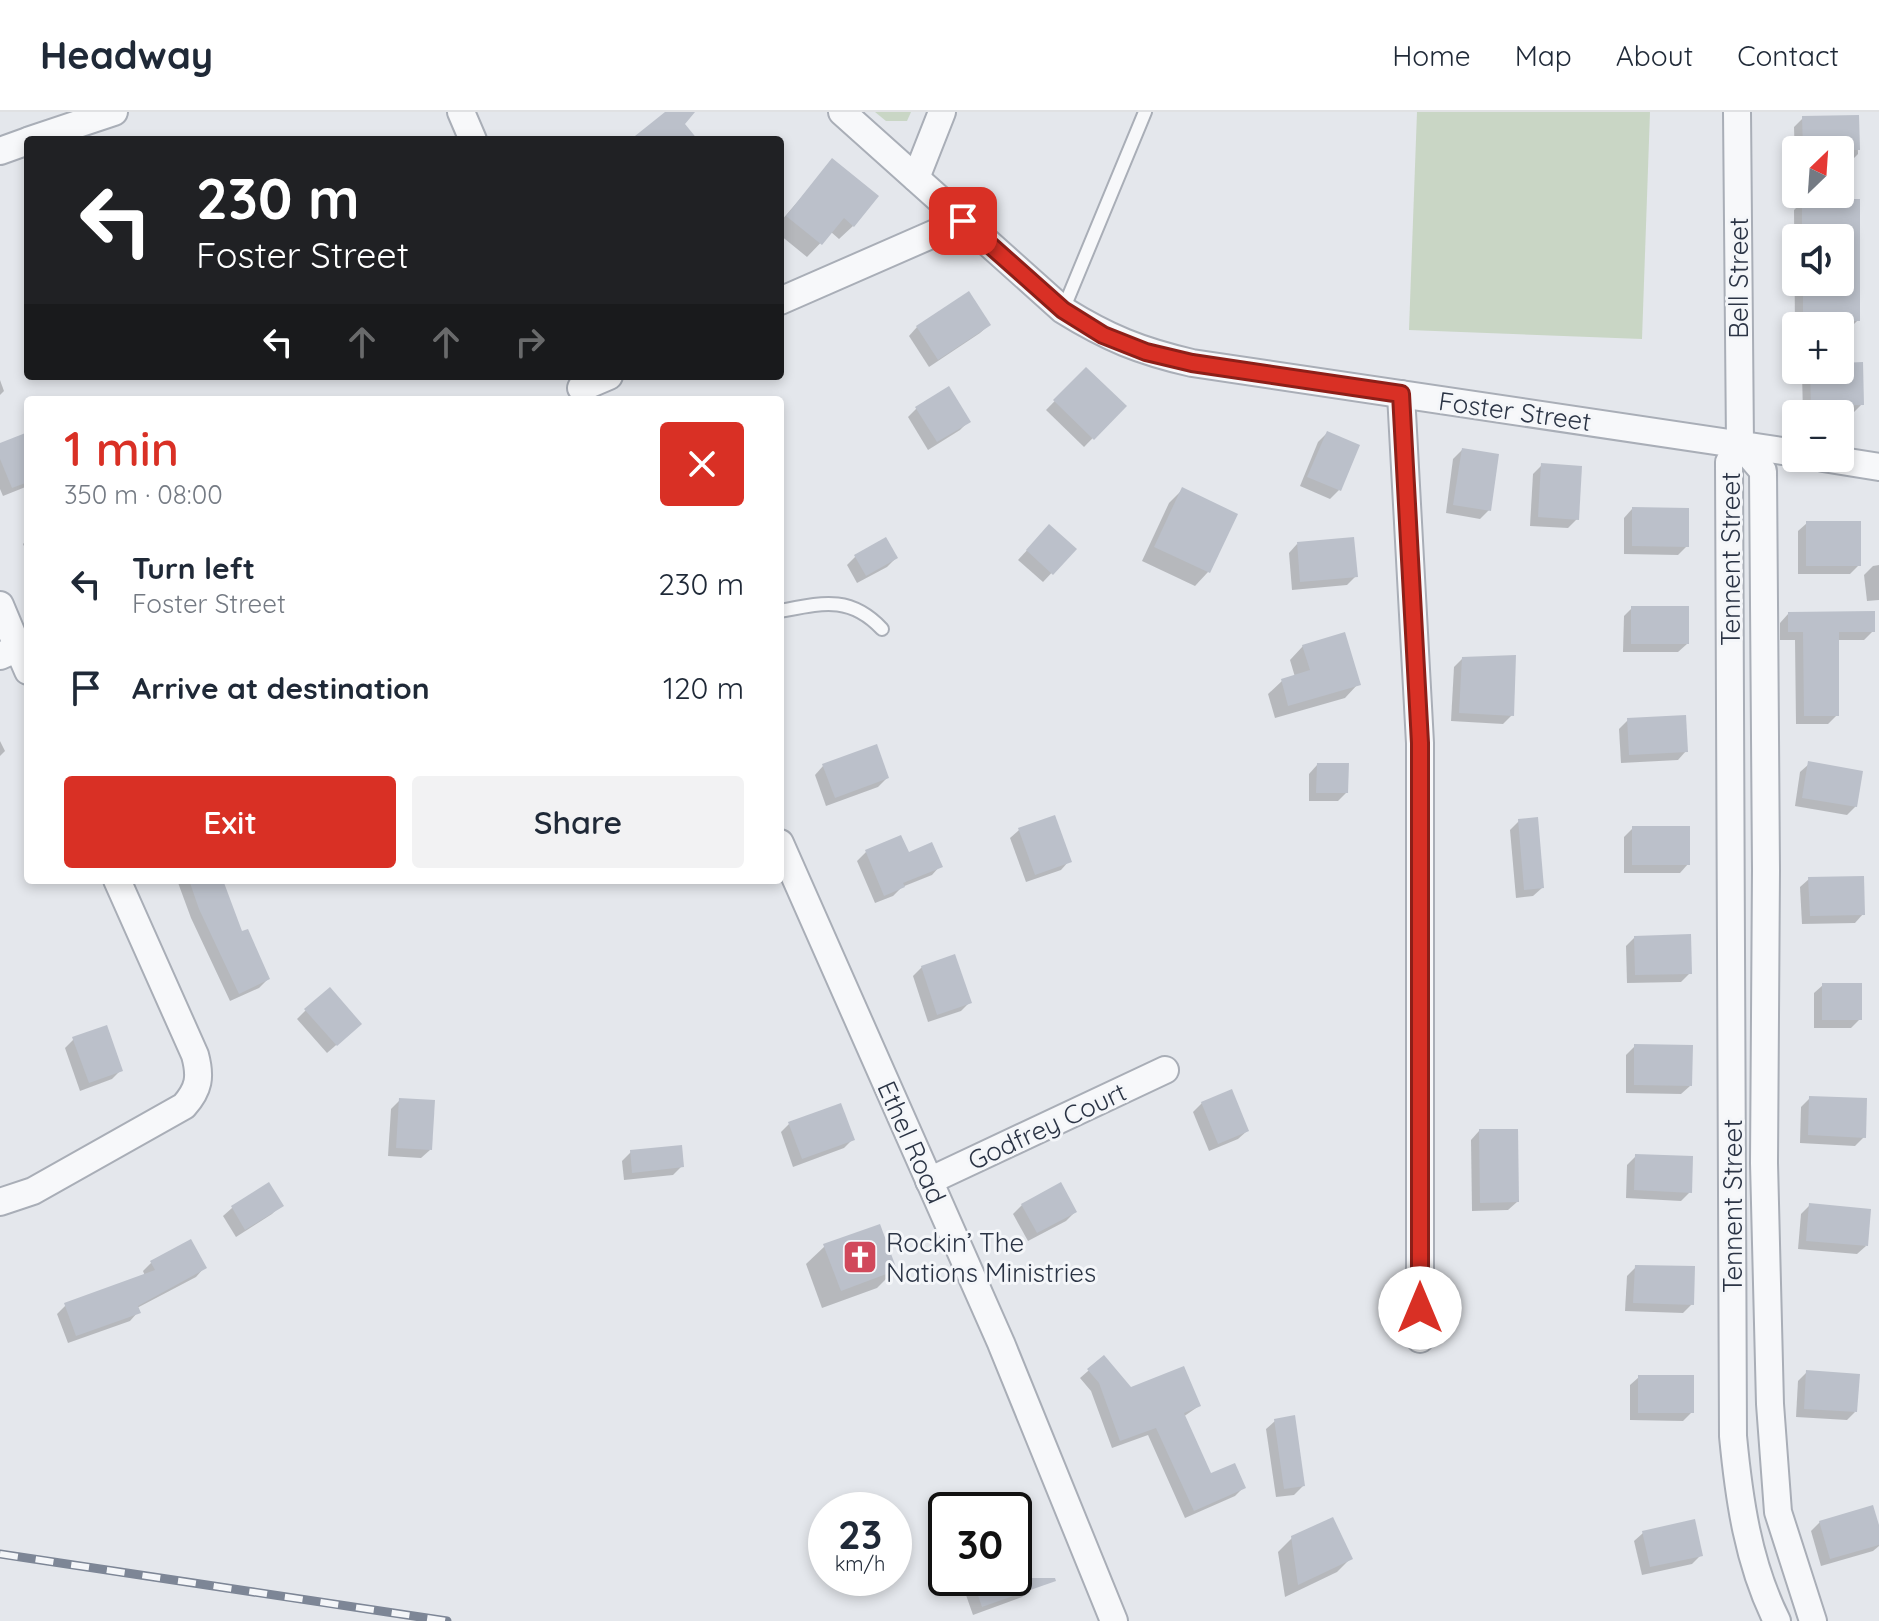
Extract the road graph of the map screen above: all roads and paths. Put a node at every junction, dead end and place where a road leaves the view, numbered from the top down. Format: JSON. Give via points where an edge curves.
{"nodes":[{"id":1,"x":114,"y":112,"type":"edge"},
{"id":2,"x":461,"y":112,"type":"edge"},
{"id":3,"x":842,"y":112,"type":"edge"},
{"id":4,"x":942,"y":112,"type":"edge"},
{"id":5,"x":1145,"y":112,"type":"edge"},
{"id":6,"x":1737,"y":112,"type":"edge"},
{"id":7,"x":41,"y":136,"type":"edge"},
{"id":8,"x":471,"y":136,"type":"edge"},
{"id":9,"x":24,"y":142,"type":"edge"},
{"id":10,"x":0,"y":151,"type":"edge"},
{"id":11,"x":916,"y":178,"type":"junction"},
{"id":12,"x":963,"y":221,"type":"junction"},
{"id":13,"x":784,"y":299,"type":"edge"},
{"id":14,"x":1063,"y":310,"type":"junction"},
{"id":15,"x":600,"y":380,"type":"edge"},
{"id":16,"x":581,"y":388,"type":"edge"},
{"id":17,"x":1401,"y":394,"type":"junction"},
{"id":18,"x":1740,"y":444,"type":"junction"},
{"id":19,"x":1782,"y":451,"type":"edge"},
{"id":20,"x":1854,"y":463,"type":"edge"},
{"id":21,"x":1879,"y":467,"type":"edge"},
{"id":22,"x":0,"y":605,"type":"edge"},
{"id":23,"x":784,"y":610,"type":"edge"},
{"id":24,"x":882,"y":629,"type":"dead end"},
{"id":25,"x":15,"y":658,"type":"edge"},
{"id":26,"x":784,"y":852,"type":"edge"},
{"id":27,"x":119,"y":884,"type":"edge"},
{"id":28,"x":1165,"y":1070,"type":"dead end"},
{"id":29,"x":929,"y":1181,"type":"junction"},
{"id":30,"x":0,"y":1202,"type":"edge"},
{"id":31,"x":1420,"y":1339,"type":"dead end"},
{"id":32,"x":1114,"y":1621,"type":"edge"},
{"id":33,"x":1777,"y":1621,"type":"edge"},
{"id":34,"x":1813,"y":1621,"type":"edge"}],
"edges":[{"from":1,"to":7,"type":"street"},
{"from":2,"to":8,"type":"street"},
{"from":3,"to":11,"type":"street","name":"Foster Street"},
{"from":4,"to":11,"type":"street"},
{"from":5,"to":14,"type":"lane"},
{"from":6,"to":18,"type":"street","name":"Bell Street"},
{"from":9,"to":10,"type":"street"},
{"from":11,"to":12,"type":"street","name":"Foster Street"},
{"from":12,"to":13,"type":"street"},
{"from":12,"to":14,"type":"street","name":"Foster Street"},
{"from":14,"to":17,"type":"street","name":"Foster Street","via":[[1103,335],[1146,352]]},
{"from":15,"to":16,"type":"street"},
{"from":17,"to":18,"type":"street","name":"Foster Street"},
{"from":17,"to":31,"type":"street","via":[[1420,743]]},
{"from":18,"to":19,"type":"street","name":"Foster Street"},
{"from":18,"to":33,"type":"street","name":"Tennent Street","via":[[1729,462],[1733,1436],[1740,1508]]},
{"from":18,"to":34,"type":"street","name":"Tennent Street","via":[[1763,471],[1764,1163],[1770,1404],[1778,1512]]},
{"from":20,"to":21,"type":"street"},
{"from":22,"to":25,"type":"street"},
{"from":23,"to":24,"type":"lane","via":[[817,604],[855,607]]},
{"from":26,"to":29,"type":"street","name":"Ethel Road"},
{"from":27,"to":30,"type":"street","via":[[195,1055],[200,1073],[196,1092],[184,1106],[33,1191]]},
{"from":28,"to":29,"type":"street","name":"Godfrey Court"},
{"from":29,"to":32,"type":"street","name":"Ethel Road"}]}
